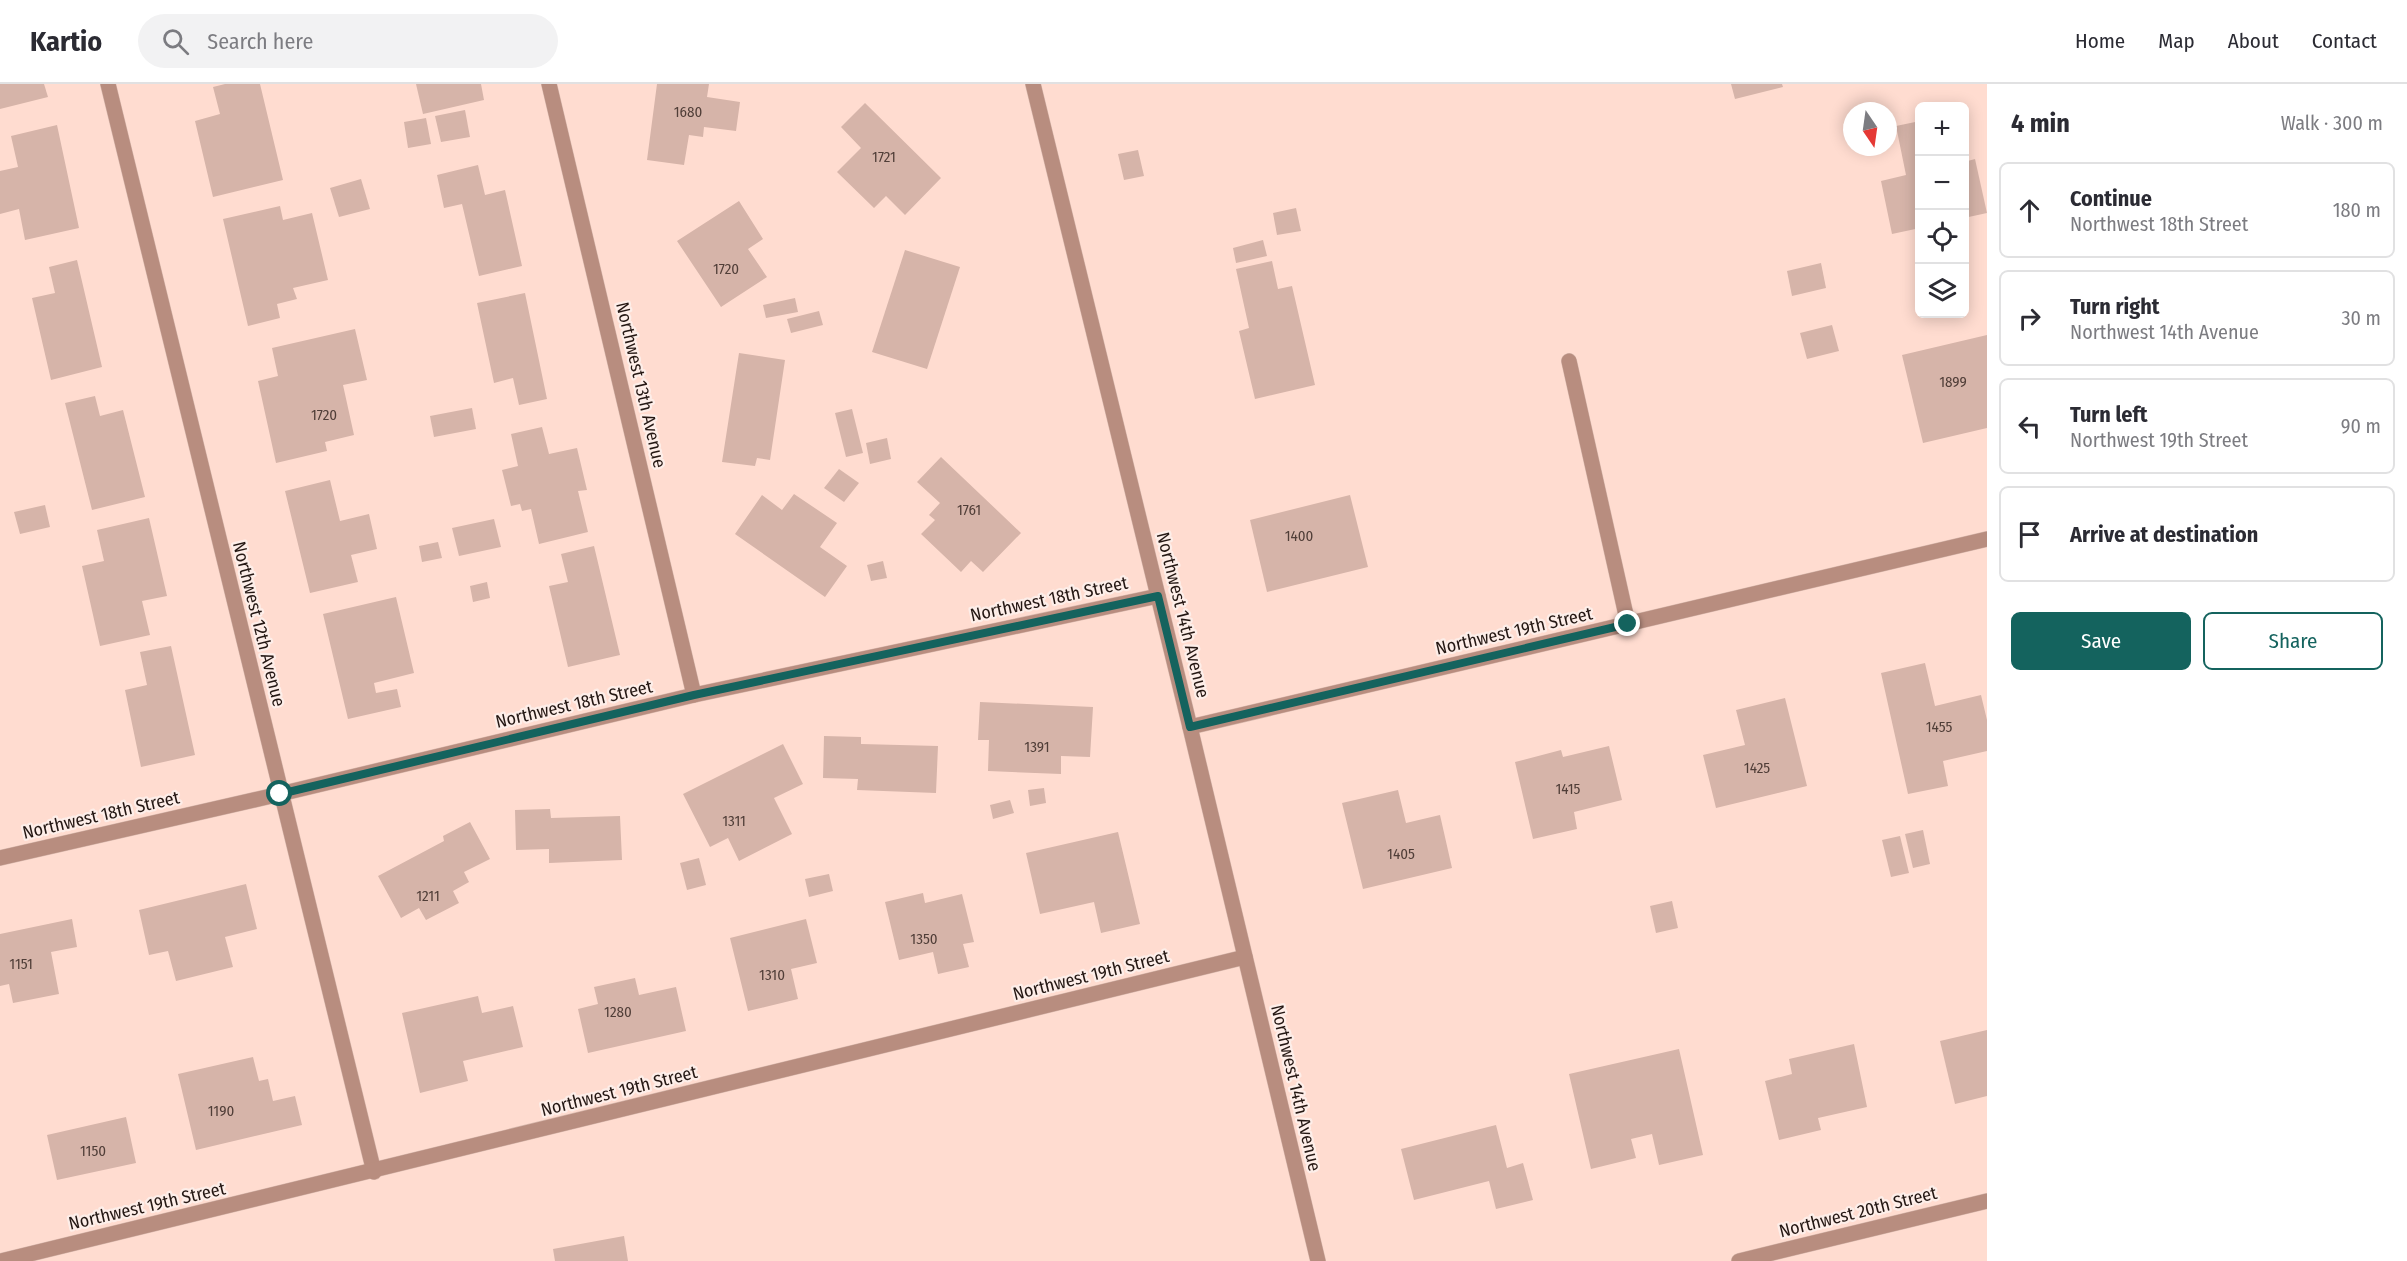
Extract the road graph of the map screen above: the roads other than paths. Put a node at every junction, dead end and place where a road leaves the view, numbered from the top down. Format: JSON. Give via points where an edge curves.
{"nodes":[{"id":1,"x":108,"y":84,"type":"edge"},
{"id":2,"x":549,"y":84,"type":"edge"},
{"id":3,"x":1033,"y":84,"type":"edge"},
{"id":4,"x":1569,"y":361,"type":"dead end"},
{"id":5,"x":1987,"y":539,"type":"edge"},
{"id":6,"x":1158,"y":596,"type":"junction"},
{"id":7,"x":1628,"y":624,"type":"junction"},
{"id":8,"x":694,"y":695,"type":"junction"},
{"id":9,"x":1190,"y":727,"type":"junction"},
{"id":10,"x":280,"y":794,"type":"junction"},
{"id":11,"x":0,"y":858,"type":"edge"},
{"id":12,"x":1245,"y":957,"type":"junction"},
{"id":13,"x":374,"y":1172,"type":"junction"},
{"id":14,"x":1987,"y":1201,"type":"edge"},
{"id":15,"x":1,"y":1261,"type":"edge"},
{"id":16,"x":1318,"y":1261,"type":"edge"},
{"id":17,"x":1739,"y":1261,"type":"edge"}],
"edges":[{"from":1,"to":10,"type":"street","name":"Northwest 12th Avenue"},
{"from":2,"to":8,"type":"street","name":"Northwest 13th Avenue"},
{"from":3,"to":6,"type":"street","name":"Northwest 14th Avenue"},
{"from":4,"to":7,"type":"street"},
{"from":5,"to":7,"type":"street","name":"Northwest 19th Street"},
{"from":6,"to":8,"type":"street","name":"Northwest 18th Street"},
{"from":6,"to":9,"type":"street","name":"Northwest 14th Avenue"},
{"from":7,"to":9,"type":"street","name":"Northwest 19th Street"},
{"from":8,"to":10,"type":"street","name":"Northwest 18th Street"},
{"from":9,"to":12,"type":"street","name":"Northwest 14th Avenue"},
{"from":10,"to":11,"type":"street","name":"Northwest 18th Street"},
{"from":10,"to":13,"type":"street","name":"Northwest 12th Avenue"},
{"from":12,"to":13,"type":"street","name":"Northwest 19th Street"},
{"from":12,"to":16,"type":"street","name":"Northwest 14th Avenue"},
{"from":13,"to":15,"type":"street","name":"Northwest 19th Street"},
{"from":14,"to":17,"type":"street","name":"Northwest 20th Street"}]}
